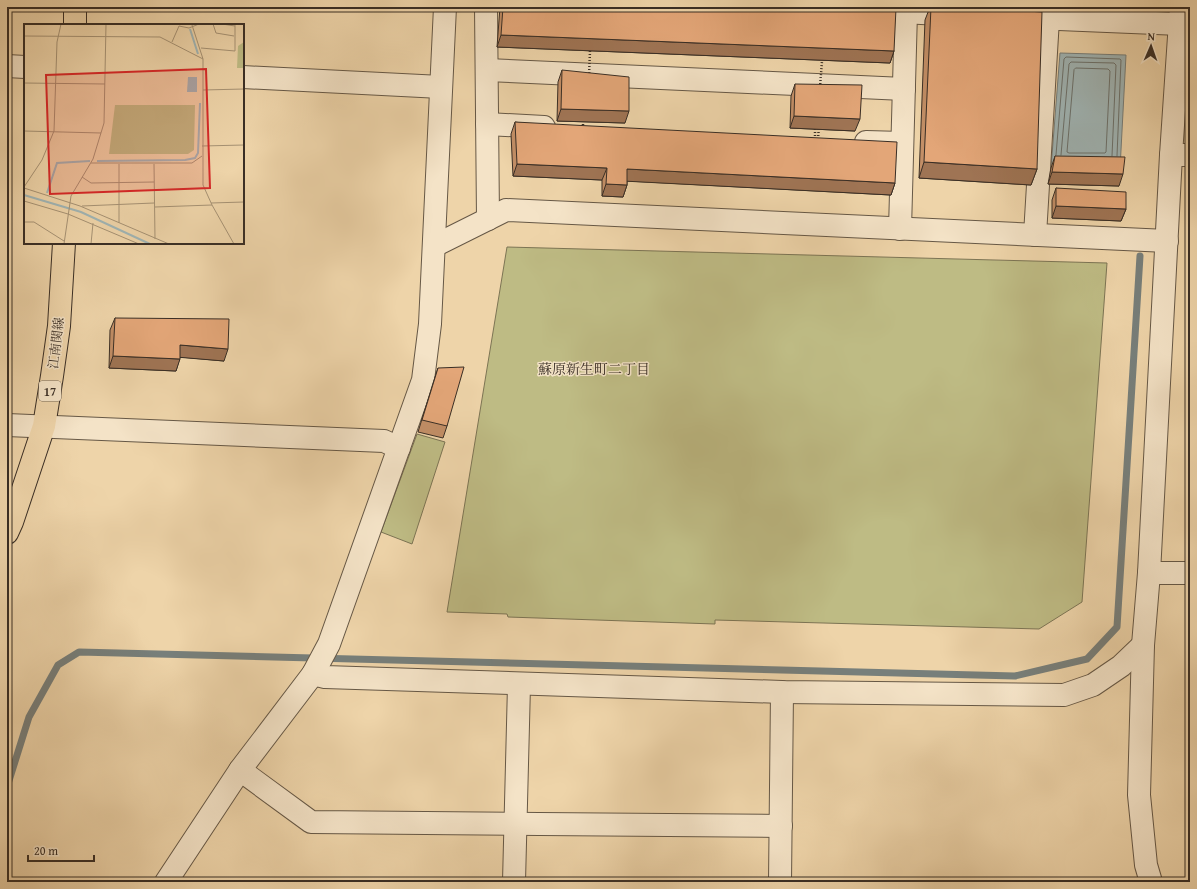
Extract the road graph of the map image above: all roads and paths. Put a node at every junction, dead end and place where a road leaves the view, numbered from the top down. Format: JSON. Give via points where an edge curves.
{"nodes":[{"id":1,"x":75,"y":7,"type":"edge"},
{"id":2,"x":445,"y":7,"type":"edge"},
{"id":3,"x":486,"y":7,"type":"edge"},
{"id":4,"x":844,"y":9,"type":"edge"},
{"id":5,"x":906,"y":12,"type":"junction"},
{"id":6,"x":1180,"y":16,"type":"edge"},
{"id":7,"x":1048,"y":19,"type":"junction"},
{"id":8,"x":75,"y":24,"type":"edge"},
{"id":9,"x":590,"y":51,"type":"edge"},
{"id":10,"x":822,"y":61,"type":"edge"},
{"id":11,"x":7,"y":66,"type":"edge"},
{"id":12,"x":24,"y":67,"type":"edge"},
{"id":13,"x":487,"y":70,"type":"junction"},
{"id":14,"x":244,"y":77,"type":"edge"},
{"id":15,"x":589,"y":82,"type":"edge"},
{"id":16,"x":441,"y":87,"type":"junction"},
{"id":17,"x":904,"y":89,"type":"junction"},
{"id":18,"x":820,"y":90,"type":"edge"},
{"id":19,"x":819,"y":120,"type":"edge"},
{"id":20,"x":487,"y":124,"type":"junction"},
{"id":21,"x":585,"y":126,"type":"edge"},
{"id":22,"x":815,"y":129,"type":"edge"},
{"id":23,"x":846,"y":141,"type":"edge"},
{"id":24,"x":902,"y":143,"type":"junction"},
{"id":25,"x":1181,"y":155,"type":"edge"},
{"id":26,"x":488,"y":219,"type":"junction"},
{"id":27,"x":900,"y":229,"type":"junction"},
{"id":28,"x":1035,"y":235,"type":"junction"},
{"id":29,"x":1167,"y":241,"type":"junction"},
{"id":30,"x":64,"y":244,"type":"edge"},
{"id":31,"x":434,"y":246,"type":"junction"},
{"id":32,"x":7,"y":424,"type":"edge"},
{"id":33,"x":44,"y":426,"type":"junction"},
{"id":34,"x":399,"y":448,"type":"junction"},
{"id":35,"x":7,"y":533,"type":"edge"},
{"id":36,"x":1149,"y":573,"type":"junction"},
{"id":37,"x":1190,"y":573,"type":"edge"},
{"id":38,"x":1143,"y":645,"type":"junction"},
{"id":39,"x":313,"y":674,"type":"junction"},
{"id":40,"x":519,"y":685,"type":"junction"},
{"id":41,"x":782,"y":692,"type":"junction"},
{"id":42,"x":240,"y":770,"type":"junction"},
{"id":43,"x":515,"y":824,"type":"junction"},
{"id":44,"x":781,"y":826,"type":"junction"},
{"id":45,"x":166,"y":882,"type":"edge"},
{"id":46,"x":514,"y":882,"type":"edge"},
{"id":47,"x":780,"y":882,"type":"edge"},
{"id":48,"x":1151,"y":882,"type":"edge"}],
"edges":[{"from":1,"to":8,"type":"main road"},
{"from":2,"to":16,"type":"street"},
{"from":3,"to":13,"type":"street"},
{"from":4,"to":5,"type":"street"},
{"from":5,"to":7,"type":"street"},
{"from":5,"to":17,"type":"street"},
{"from":6,"to":7,"type":"street"},
{"from":6,"to":25,"type":"street"},
{"from":7,"to":28,"type":"street"},
{"from":9,"to":15,"type":"path","bridge":true},
{"from":10,"to":18,"type":"path","bridge":true},
{"from":11,"to":12,"type":"street"},
{"from":13,"to":17,"type":"street"},
{"from":13,"to":20,"type":"street"},
{"from":14,"to":16,"type":"street"},
{"from":16,"to":31,"type":"street"},
{"from":17,"to":24,"type":"street"},
{"from":19,"to":22,"type":"path","bridge":true,"via":[[817,143]]},
{"from":20,"to":21,"type":"street"},
{"from":20,"to":26,"type":"street"},
{"from":23,"to":24,"type":"street"},
{"from":24,"to":27,"type":"street"},
{"from":25,"to":29,"type":"street"},
{"from":26,"to":27,"type":"street","via":[[506,210]]},
{"from":26,"to":31,"type":"street"},
{"from":27,"to":28,"type":"street"},
{"from":28,"to":29,"type":"street"},
{"from":29,"to":36,"type":"street"},
{"from":30,"to":33,"type":"main road","name":"江南関線","number":"17","via":[[59,326]]},
{"from":31,"to":34,"type":"street","via":[[430,324],[423,380]]},
{"from":32,"to":33,"type":"street"},
{"from":33,"to":34,"type":"street","via":[[384,441]]},
{"from":33,"to":35,"type":"main road","name":"江南関線","number":"17"},
{"from":34,"to":39,"type":"street","via":[[329,644]]},
{"from":36,"to":37,"type":"street"},
{"from":36,"to":38,"type":"street"},
{"from":38,"to":41,"type":"street","via":[[1121,666],[1093,685],[1064,695]]},
{"from":38,"to":48,"type":"street","via":[[1139,795],[1146,866]]},
{"from":39,"to":40,"type":"street","via":[[325,677]]},
{"from":39,"to":42,"type":"street"},
{"from":40,"to":41,"type":"street"},
{"from":40,"to":43,"type":"street"},
{"from":41,"to":44,"type":"street"},
{"from":42,"to":43,"type":"street","via":[[311,822]]},
{"from":42,"to":45,"type":"street"},
{"from":43,"to":44,"type":"street"},
{"from":43,"to":46,"type":"street"},
{"from":44,"to":47,"type":"street"}]}
